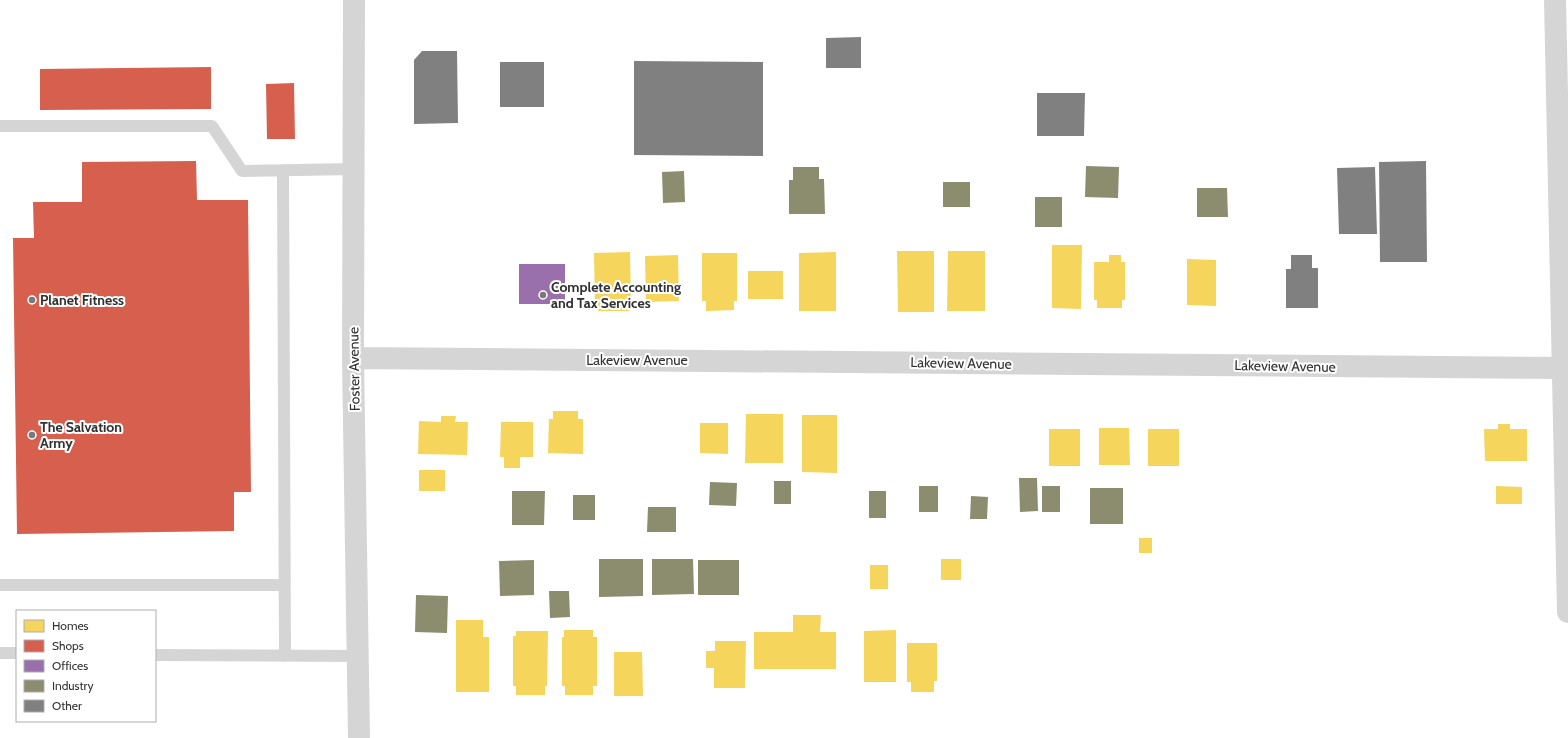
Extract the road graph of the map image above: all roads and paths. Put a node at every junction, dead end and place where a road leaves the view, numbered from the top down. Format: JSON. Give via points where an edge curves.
{"nodes":[{"id":1,"x":354,"y":0,"type":"edge"},
{"id":2,"x":1556,"y":0,"type":"edge"},
{"id":3,"x":0,"y":126,"type":"edge"},
{"id":4,"x":1563,"y":135,"type":"edge"},
{"id":5,"x":354,"y":169,"type":"junction"},
{"id":6,"x":283,"y":170,"type":"junction"},
{"id":7,"x":353,"y":358,"type":"junction"},
{"id":8,"x":1566,"y":368,"type":"edge"},
{"id":9,"x":0,"y":585,"type":"edge"},
{"id":10,"x":284,"y":585,"type":"junction"},
{"id":11,"x":1568,"y":612,"type":"edge"},
{"id":12,"x":0,"y":653,"type":"edge"},
{"id":13,"x":16,"y":653,"type":"edge"},
{"id":14,"x":156,"y":655,"type":"edge"},
{"id":15,"x":285,"y":656,"type":"junction"},
{"id":16,"x":358,"y":656,"type":"junction"},
{"id":17,"x":359,"y":738,"type":"edge"}],
"edges":[{"from":1,"to":5,"type":"street","name":"Foster Avenue"},
{"from":2,"to":4,"type":"street"},
{"from":3,"to":6,"type":"lane","via":[[212,126],[242,171]]},
{"from":4,"to":8,"type":"street"},
{"from":5,"to":6,"type":"lane"},
{"from":5,"to":7,"type":"street","name":"Foster Avenue"},
{"from":6,"to":10,"type":"lane"},
{"from":7,"to":8,"type":"street","name":"Lakeview Avenue"},
{"from":7,"to":16,"type":"street","name":"Foster Avenue"},
{"from":8,"to":11,"type":"street"},
{"from":9,"to":10,"type":"lane"},
{"from":10,"to":15,"type":"lane"},
{"from":12,"to":13,"type":"lane"},
{"from":14,"to":15,"type":"lane"},
{"from":15,"to":16,"type":"lane"},
{"from":16,"to":17,"type":"street","name":"Foster Avenue"}]}
